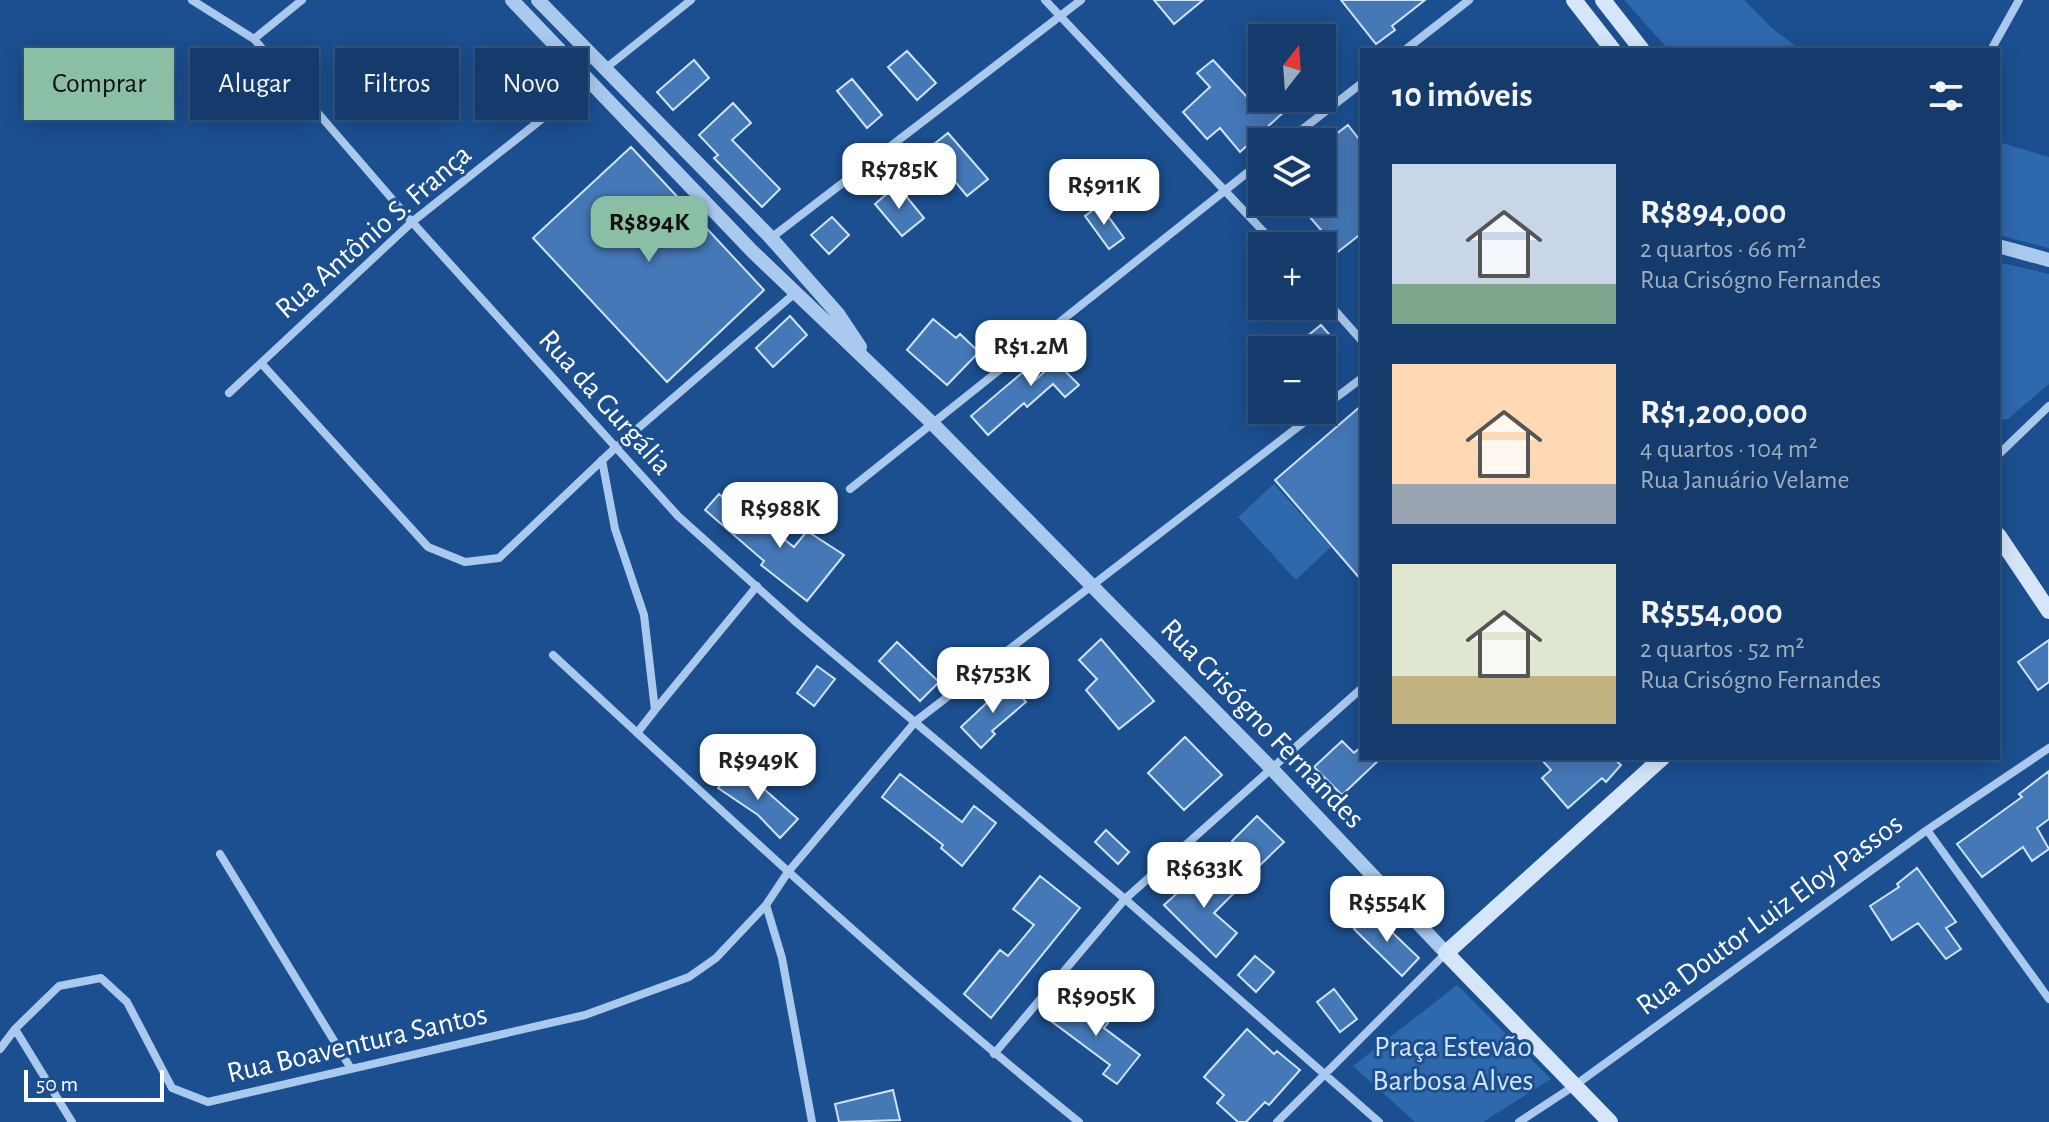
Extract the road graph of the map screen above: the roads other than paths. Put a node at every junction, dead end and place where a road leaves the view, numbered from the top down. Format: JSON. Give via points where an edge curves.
{"nodes":[{"id":1,"x":192,"y":0,"type":"edge"},
{"id":2,"x":302,"y":0,"type":"edge"},
{"id":3,"x":512,"y":0,"type":"edge"},
{"id":4,"x":538,"y":0,"type":"edge"},
{"id":5,"x":691,"y":0,"type":"edge"},
{"id":6,"x":1045,"y":0,"type":"edge"},
{"id":7,"x":1081,"y":0,"type":"edge"},
{"id":8,"x":1469,"y":0,"type":"edge"},
{"id":9,"x":1574,"y":0,"type":"edge"},
{"id":10,"x":1603,"y":0,"type":"edge"},
{"id":11,"x":2019,"y":0,"type":"edge"},
{"id":12,"x":1061,"y":16,"type":"junction"},
{"id":13,"x":254,"y":39,"type":"junction"},
{"id":14,"x":1408,"y":48,"type":"edge"},
{"id":15,"x":1611,"y":48,"type":"edge"},
{"id":16,"x":1640,"y":48,"type":"edge"},
{"id":17,"x":1992,"y":48,"type":"edge"},
{"id":18,"x":606,"y":68,"type":"junction"},
{"id":19,"x":591,"y":80,"type":"junction"},
{"id":20,"x":1360,"y":85,"type":"edge"},
{"id":21,"x":1304,"y":128,"type":"edge"},
{"id":22,"x":1248,"y":172,"type":"edge"},
{"id":23,"x":1226,"y":189,"type":"junction"},
{"id":24,"x":412,"y":222,"type":"junction"},
{"id":25,"x":1264,"y":232,"type":"edge"},
{"id":26,"x":771,"y":238,"type":"junction"},
{"id":27,"x":2000,"y":247,"type":"edge"},
{"id":28,"x":2049,"y":260,"type":"edge"},
{"id":29,"x":794,"y":294,"type":"junction"},
{"id":30,"x":1336,"y":312,"type":"edge"},
{"id":31,"x":1360,"y":339,"type":"edge"},
{"id":32,"x":261,"y":363,"type":"junction"},
{"id":33,"x":873,"y":367,"type":"junction"},
{"id":34,"x":1360,"y":380,"type":"edge"},
{"id":35,"x":229,"y":393,"type":"dead end"},
{"id":36,"x":1336,"y":398,"type":"edge"},
{"id":37,"x":2049,"y":406,"type":"edge"},
{"id":38,"x":933,"y":424,"type":"junction"},
{"id":39,"x":1301,"y":424,"type":"edge"},
{"id":40,"x":614,"y":449,"type":"junction"},
{"id":41,"x":2000,"y":453,"type":"edge"},
{"id":42,"x":602,"y":460,"type":"junction"},
{"id":43,"x":850,"y":489,"type":"dead end"},
{"id":44,"x":2000,"y":538,"type":"edge"},
{"id":45,"x":757,"y":586,"type":"junction"},
{"id":46,"x":1089,"y":586,"type":"junction"},
{"id":47,"x":2049,"y":611,"type":"edge"},
{"id":48,"x":553,"y":655,"type":"dead end"},
{"id":49,"x":1360,"y":690,"type":"edge"},
{"id":50,"x":655,"y":710,"type":"junction"},
{"id":51,"x":916,"y":721,"type":"junction"},
{"id":52,"x":637,"y":733,"type":"junction"},
{"id":53,"x":2049,"y":748,"type":"edge"},
{"id":54,"x":1660,"y":760,"type":"edge"},
{"id":55,"x":1271,"y":768,"type":"junction"},
{"id":56,"x":1927,"y":830,"type":"junction"},
{"id":57,"x":220,"y":854,"type":"dead end"},
{"id":58,"x":788,"y":872,"type":"junction"},
{"id":59,"x":1125,"y":899,"type":"junction"},
{"id":60,"x":766,"y":905,"type":"junction"},
{"id":61,"x":1446,"y":953,"type":"junction"},
{"id":62,"x":2049,"y":999,"type":"edge"},
{"id":63,"x":15,"y":1029,"type":"junction"},
{"id":64,"x":0,"y":1049,"type":"edge"},
{"id":65,"x":994,"y":1054,"type":"junction"},
{"id":66,"x":350,"y":1067,"type":"junction"},
{"id":67,"x":1324,"y":1074,"type":"junction"},
{"id":68,"x":1574,"y":1086,"type":"junction"},
{"id":69,"x":72,"y":1122,"type":"edge"},
{"id":70,"x":812,"y":1122,"type":"edge"},
{"id":71,"x":1079,"y":1122,"type":"edge"},
{"id":72,"x":1277,"y":1122,"type":"edge"},
{"id":73,"x":1379,"y":1122,"type":"edge"},
{"id":74,"x":1519,"y":1122,"type":"edge"},
{"id":75,"x":1610,"y":1122,"type":"edge"}],
"edges":[{"from":1,"to":13,"type":"street","name":"Rua da Gurgália"},
{"from":2,"to":13,"type":"street"},
{"from":3,"to":19,"type":"street","name":"Rua Crisógno Fernandes"},
{"from":4,"to":18,"type":"street","name":"Rua Crisógno Fernandes"},
{"from":5,"to":18,"type":"street"},
{"from":6,"to":12,"type":"street"},
{"from":7,"to":12,"type":"street"},
{"from":8,"to":14,"type":"street"},
{"from":9,"to":15,"type":"main road"},
{"from":10,"to":16,"type":"main road"},
{"from":11,"to":17,"type":"street"},
{"from":12,"to":23,"type":"street"},
{"from":12,"to":26,"type":"street"},
{"from":13,"to":24,"type":"street","name":"Rua da Gurgália"},
{"from":18,"to":26,"type":"street","name":"Rua Crisógno Fernandes"},
{"from":19,"to":24,"type":"street","name":"Rua Antônio S. França"},
{"from":19,"to":29,"type":"street","name":"Rua Crisógno Fernandes"},
{"from":20,"to":21,"type":"street"},
{"from":22,"to":23,"type":"street"},
{"from":23,"to":25,"type":"street"},
{"from":23,"to":38,"type":"street"},
{"from":24,"to":32,"type":"street","name":"Rua Antônio S. França"},
{"from":24,"to":40,"type":"street","name":"Rua da Gurgália"},
{"from":26,"to":33,"type":"street","name":"Rua Crisógno Fernandes","via":[[838,314]]},
{"from":27,"to":28,"type":"street"},
{"from":29,"to":33,"type":"street","name":"Rua Crisógno Fernandes"},
{"from":29,"to":40,"type":"street"},
{"from":30,"to":31,"type":"street"},
{"from":32,"to":35,"type":"street","name":"Rua Antônio S. França"},
{"from":32,"to":42,"type":"street","via":[[428,547],[465,562],[499,558]]},
{"from":33,"to":38,"type":"street","name":"Rua Crisógno Fernandes"},
{"from":34,"to":36,"type":"street","name":"Rua Boaventura Santos"},
{"from":37,"to":41,"type":"street"},
{"from":38,"to":43,"type":"street"},
{"from":38,"to":46,"type":"street","name":"Rua Crisógno Fernandes"},
{"from":39,"to":46,"type":"street","name":"Rua Boaventura Santos"},
{"from":40,"to":42,"type":"street"},
{"from":40,"to":45,"type":"street","name":"Rua da Gurgália","via":[[678,516]]},
{"from":42,"to":50,"type":"street","via":[[615,529],[644,615]]},
{"from":44,"to":47,"type":"main road"},
{"from":45,"to":50,"type":"street"},
{"from":45,"to":51,"type":"street","name":"Rua da Gurgália"},
{"from":46,"to":51,"type":"street","name":"Rua Boaventura Santos"},
{"from":46,"to":55,"type":"street","name":"Rua Crisógno Fernandes"},
{"from":48,"to":52,"type":"street"},
{"from":49,"to":55,"type":"street"},
{"from":50,"to":52,"type":"street"},
{"from":51,"to":58,"type":"street","name":"Rua Boaventura Santos"},
{"from":51,"to":59,"type":"street","name":"Rua da Gurgália"},
{"from":52,"to":58,"type":"street"},
{"from":53,"to":56,"type":"street","name":"Rua Doutor Luiz Eloy Passos"},
{"from":54,"to":61,"type":"main road"},
{"from":55,"to":59,"type":"street"},
{"from":55,"to":61,"type":"street","name":"Rua Crisógno Fernandes"},
{"from":56,"to":62,"type":"street"},
{"from":56,"to":68,"type":"street","name":"Rua Doutor Luiz Eloy Passos"},
{"from":57,"to":66,"type":"street"},
{"from":58,"to":60,"type":"street","name":"Rua Boaventura Santos"},
{"from":58,"to":65,"type":"street"},
{"from":59,"to":65,"type":"street"},
{"from":59,"to":67,"type":"street","name":"Rua da Gurgália"},
{"from":60,"to":66,"type":"street","name":"Rua Boaventura Santos","via":[[716,958],[689,977],[585,1015]]},
{"from":60,"to":70,"type":"street","via":[[782,958]]},
{"from":61,"to":67,"type":"street"},
{"from":61,"to":68,"type":"main road","name":"Rua Crisógno Fernandes"},
{"from":63,"to":64,"type":"street"},
{"from":63,"to":66,"type":"street","name":"Rua Boaventura Santos","via":[[59,986],[101,978],[127,1002],[172,1088],[208,1102]]},
{"from":63,"to":69,"type":"street"},
{"from":65,"to":71,"type":"street"},
{"from":67,"to":72,"type":"street"},
{"from":67,"to":73,"type":"street","name":"Rua da Gurgália"},
{"from":68,"to":74,"type":"street","name":"Rua Doutor Luiz Eloy Passos"},
{"from":68,"to":75,"type":"main road","name":"Rua Crisógno Fernandes"}]}
